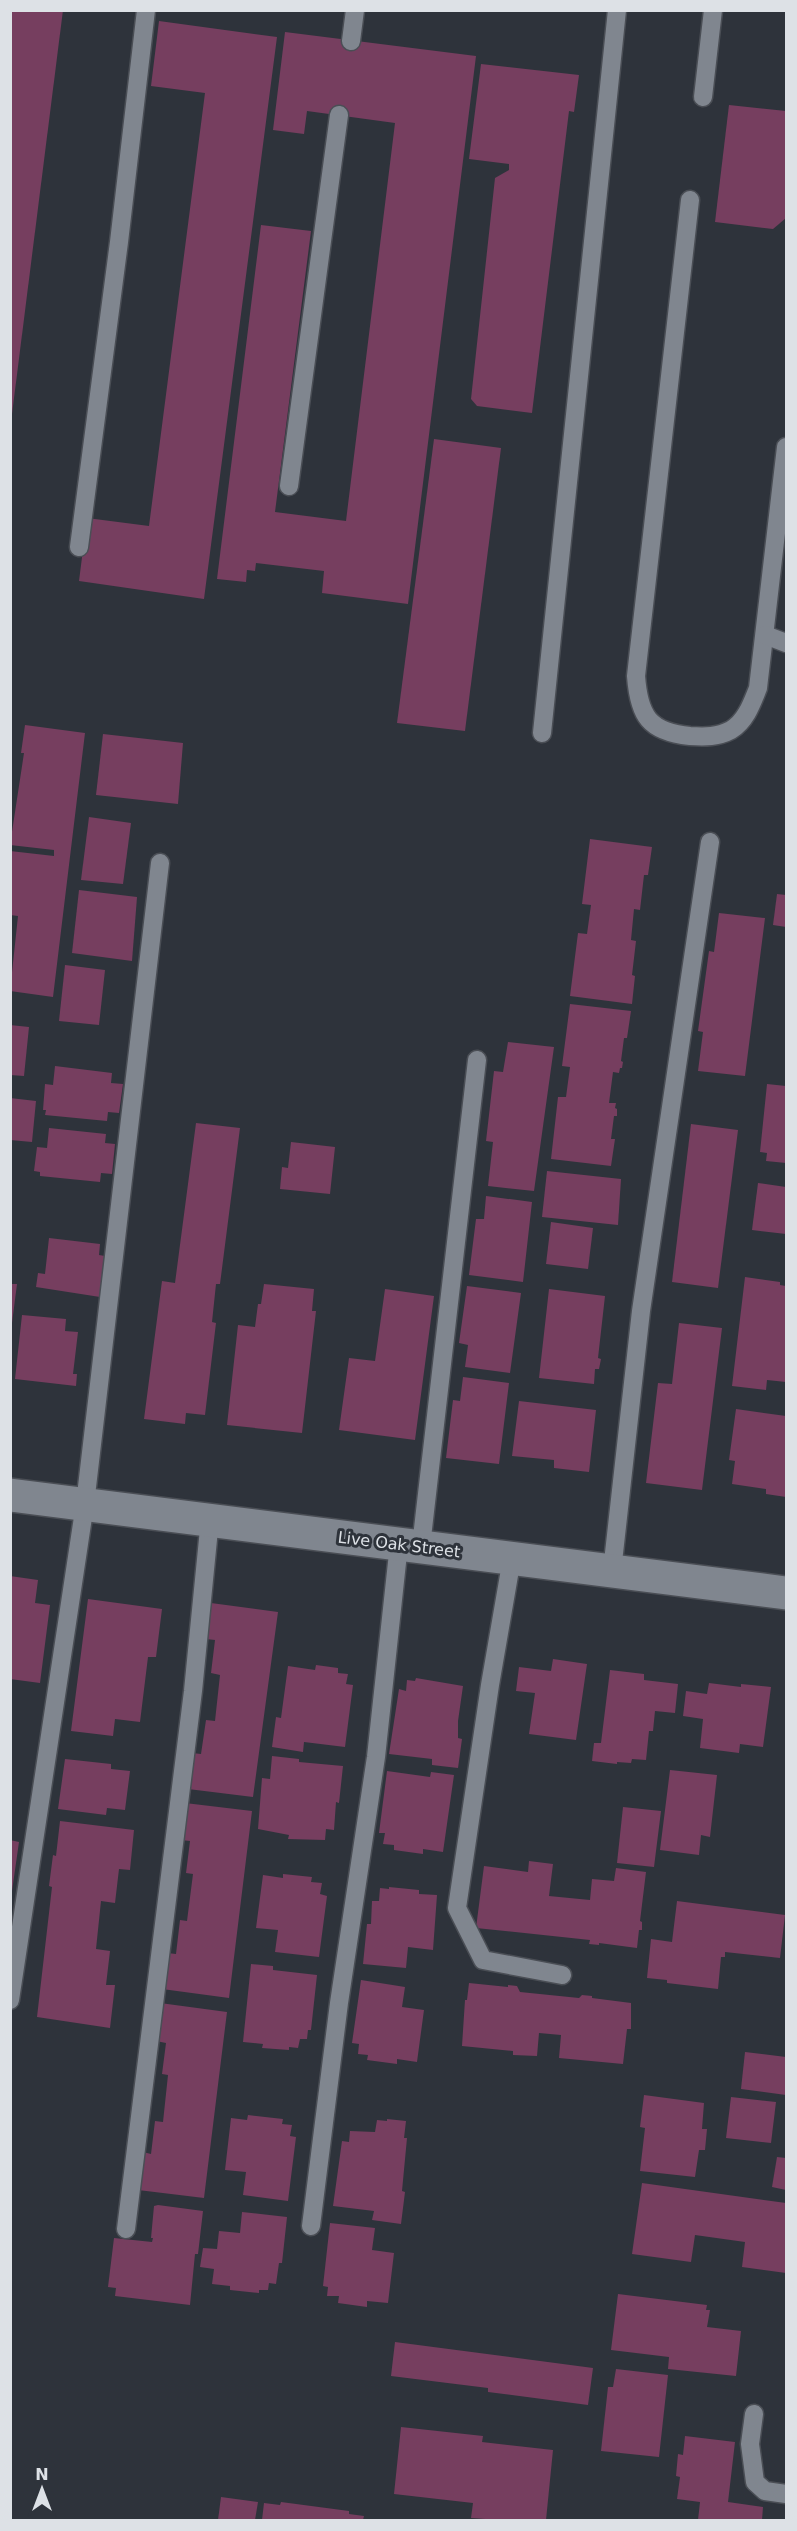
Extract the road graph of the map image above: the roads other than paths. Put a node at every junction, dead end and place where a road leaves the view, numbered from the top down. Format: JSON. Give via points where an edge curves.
{"nodes":[{"id":1,"x":146,"y":10,"type":"edge"},
{"id":2,"x":356,"y":10,"type":"edge"},
{"id":3,"x":617,"y":10,"type":"edge"},
{"id":4,"x":713,"y":10,"type":"edge"},
{"id":5,"x":351,"y":41,"type":"dead end"},
{"id":6,"x":703,"y":97,"type":"dead end"},
{"id":7,"x":339,"y":115,"type":"dead end"},
{"id":8,"x":690,"y":200,"type":"dead end"},
{"id":9,"x":786,"y":447,"type":"edge"},
{"id":10,"x":289,"y":486,"type":"dead end"},
{"id":11,"x":79,"y":548,"type":"dead end"},
{"id":12,"x":786,"y":631,"type":"edge"},
{"id":13,"x":765,"y":635,"type":"junction"},
{"id":14,"x":786,"y":643,"type":"edge"},
{"id":15,"x":542,"y":733,"type":"dead end"},
{"id":16,"x":710,"y":842,"type":"dead end"},
{"id":17,"x":160,"y":863,"type":"dead end"},
{"id":18,"x":477,"y":1060,"type":"dead end"},
{"id":19,"x":10,"y":1495,"type":"edge"},
{"id":20,"x":85,"y":1504,"type":"junction"},
{"id":21,"x":210,"y":1519,"type":"junction"},
{"id":22,"x":410,"y":1545,"type":"junction"},
{"id":23,"x":512,"y":1558,"type":"junction"},
{"id":24,"x":612,"y":1571,"type":"junction"},
{"id":25,"x":786,"y":1593,"type":"edge"},
{"id":26,"x":562,"y":1975,"type":"dead end"},
{"id":27,"x":10,"y":2000,"type":"edge"},
{"id":28,"x":311,"y":2226,"type":"dead end"},
{"id":29,"x":126,"y":2229,"type":"dead end"},
{"id":30,"x":754,"y":2414,"type":"dead end"},
{"id":31,"x":786,"y":2494,"type":"edge"}],
"edges":[{"from":1,"to":11,"type":"lane"},
{"from":2,"to":5,"type":"lane"},
{"from":3,"to":15,"type":"lane"},
{"from":4,"to":6,"type":"lane"},
{"from":7,"to":10,"type":"lane"},
{"from":8,"to":13,"type":"lane","via":[[636,676],[638,701],[649,720],[676,734],[711,737],[732,729],[747,714],[758,688]]},
{"from":9,"to":13,"type":"lane"},
{"from":12,"to":13,"type":"lane"},
{"from":13,"to":14,"type":"lane"},
{"from":16,"to":24,"type":"lane","via":[[641,1311]]},
{"from":17,"to":20,"type":"lane"},
{"from":18,"to":22,"type":"lane"},
{"from":19,"to":20,"type":"street","name":"Live Oak Street"},
{"from":20,"to":21,"type":"street","name":"Live Oak Street"},
{"from":20,"to":27,"type":"lane"},
{"from":21,"to":22,"type":"street","name":"Live Oak Street"},
{"from":21,"to":29,"type":"lane"},
{"from":22,"to":23,"type":"street","name":"Live Oak Street"},
{"from":22,"to":28,"type":"lane","via":[[339,2003]]},
{"from":23,"to":24,"type":"street","name":"Live Oak Street"},
{"from":23,"to":26,"type":"lane","via":[[457,1908],[483,1960]]},
{"from":24,"to":25,"type":"street","name":"Live Oak Street"},
{"from":30,"to":31,"type":"lane","via":[[750,2444],[755,2482],[765,2491]]}]}
